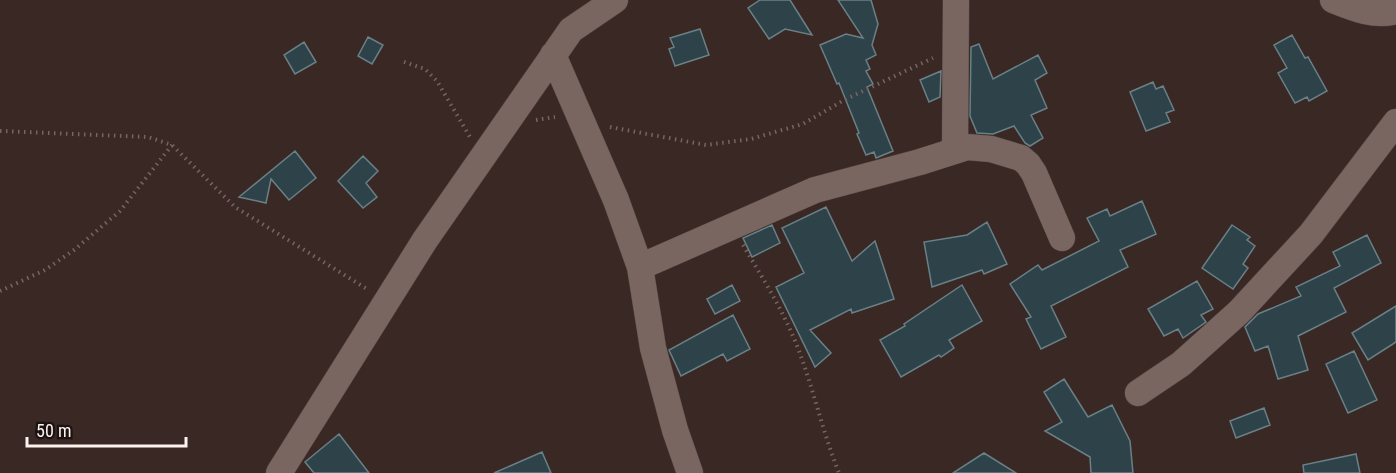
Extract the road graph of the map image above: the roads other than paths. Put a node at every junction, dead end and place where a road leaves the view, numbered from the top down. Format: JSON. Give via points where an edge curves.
{"nodes":[{"id":1,"x":579,"y":0,"type":"edge"},
{"id":2,"x":615,"y":0,"type":"edge"},
{"id":3,"x":956,"y":0,"type":"edge"},
{"id":4,"x":1334,"y":0,"type":"edge"},
{"id":5,"x":1396,"y":11,"type":"edge"},
{"id":6,"x":571,"y":30,"type":"junction"},
{"id":7,"x":553,"y":55,"type":"junction"},
{"id":8,"x":1396,"y":122,"type":"edge"},
{"id":9,"x":955,"y":150,"type":"junction"},
{"id":10,"x":1062,"y":238,"type":"dead end"},
{"id":11,"x":640,"y":267,"type":"junction"},
{"id":12,"x":1138,"y":393,"type":"dead end"},
{"id":13,"x":279,"y":473,"type":"edge"},
{"id":14,"x":690,"y":473,"type":"edge"}],
"edges":[{"from":1,"to":6,"type":"street"},
{"from":2,"to":6,"type":"street"},
{"from":3,"to":9,"type":"street"},
{"from":4,"to":5,"type":"street","via":[[1359,10],[1387,14]]},
{"from":6,"to":7,"type":"street"},
{"from":7,"to":11,"type":"street","via":[[616,200]]},
{"from":7,"to":13,"type":"street","via":[[386,301]]},
{"from":8,"to":12,"type":"street","via":[[1311,234],[1239,312],[1180,364]]},
{"from":9,"to":10,"type":"street","via":[[992,149],[1021,158],[1034,173]]},
{"from":9,"to":11,"type":"street","via":[[815,190]]},
{"from":11,"to":14,"type":"street","via":[[653,348]]}]}
